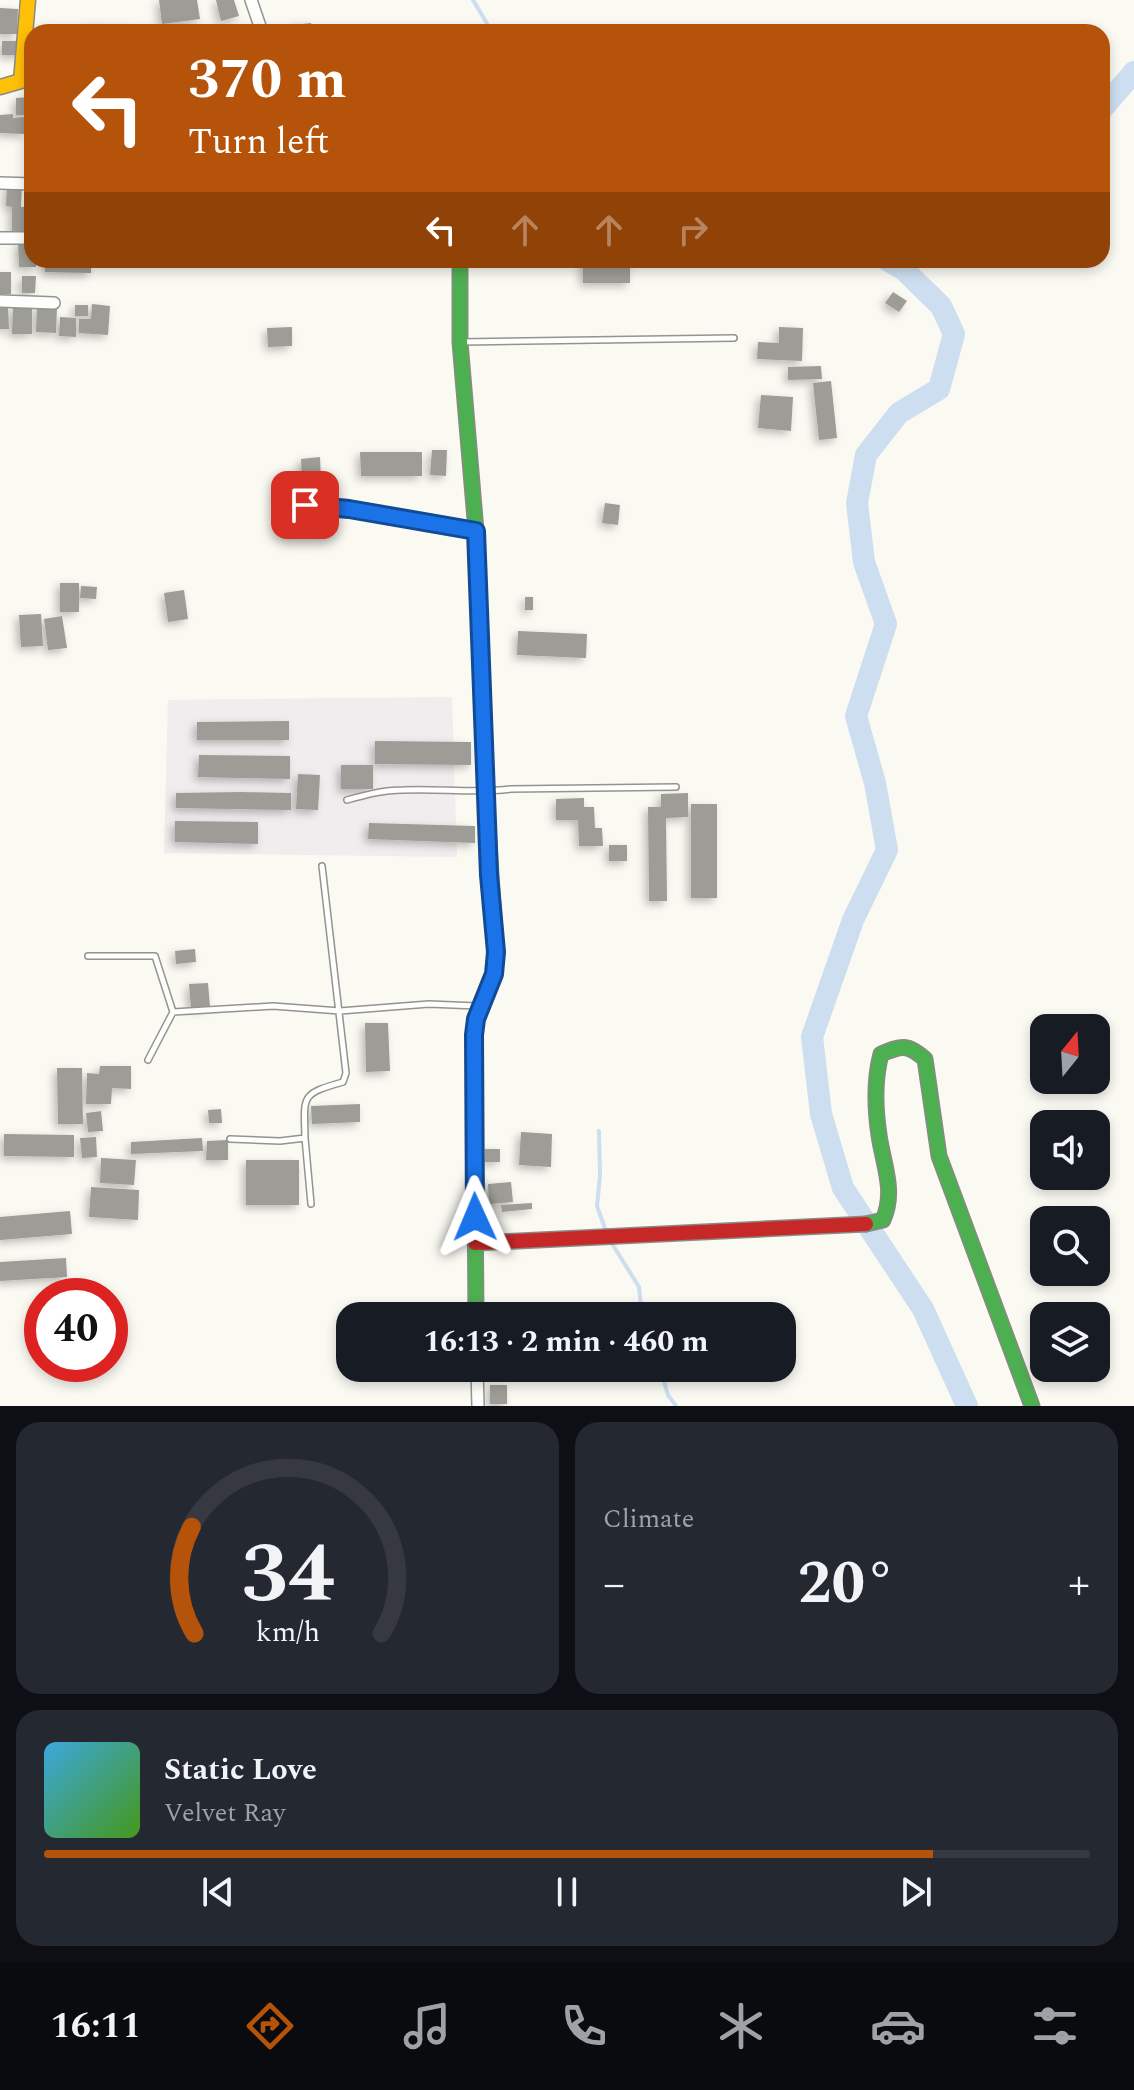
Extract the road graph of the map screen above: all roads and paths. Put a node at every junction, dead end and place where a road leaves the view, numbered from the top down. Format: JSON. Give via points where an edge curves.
{"nodes":[{"id":1,"x":28,"y":0,"type":"edge"},
{"id":2,"x":251,"y":0,"type":"edge"},
{"id":3,"x":27,"y":24,"type":"edge"},
{"id":4,"x":259,"y":24,"type":"edge"},
{"id":5,"x":24,"y":69,"type":"edge"},
{"id":6,"x":0,"y":87,"type":"edge"},
{"id":7,"x":0,"y":183,"type":"edge"},
{"id":8,"x":24,"y":184,"type":"edge"},
{"id":9,"x":0,"y":238,"type":"edge"},
{"id":10,"x":24,"y":238,"type":"edge"},
{"id":11,"x":460,"y":268,"type":"edge"},
{"id":12,"x":0,"y":301,"type":"edge"},
{"id":13,"x":54,"y":303,"type":"dead end"},
{"id":14,"x":734,"y":338,"type":"dead end"},
{"id":15,"x":460,"y":342,"type":"junction"},
{"id":16,"x":305,"y":505,"type":"dead end"},
{"id":17,"x":476,"y":531,"type":"junction"},
{"id":18,"x":676,"y":787,"type":"dead end"},
{"id":19,"x":487,"y":793,"type":"junction"},
{"id":20,"x":347,"y":800,"type":"dead end"},
{"id":21,"x":322,"y":866,"type":"dead end"},
{"id":22,"x":88,"y":956,"type":"dead end"},
{"id":23,"x":480,"y":1006,"type":"junction"},
{"id":24,"x":340,"y":1011,"type":"junction"},
{"id":25,"x":173,"y":1012,"type":"junction"},
{"id":26,"x":148,"y":1060,"type":"dead end"},
{"id":27,"x":305,"y":1138,"type":"junction"},
{"id":28,"x":230,"y":1139,"type":"dead end"},
{"id":29,"x":311,"y":1204,"type":"dead end"},
{"id":30,"x":475,"y":1243,"type":"junction"},
{"id":31,"x":476,"y":1302,"type":"edge"},
{"id":32,"x":477,"y":1382,"type":"edge"},
{"id":33,"x":478,"y":1406,"type":"edge"},
{"id":34,"x":1032,"y":1406,"type":"edge"}],
"edges":[{"from":1,"to":3,"type":"street"},
{"from":2,"to":4,"type":"street"},
{"from":5,"to":6,"type":"street","via":[[21,81]]},
{"from":7,"to":8,"type":"street"},
{"from":9,"to":10,"type":"street"},
{"from":11,"to":15,"type":"street"},
{"from":12,"to":13,"type":"street"},
{"from":14,"to":15,"type":"lane"},
{"from":15,"to":17,"type":"street"},
{"from":16,"to":17,"type":"lane"},
{"from":17,"to":19,"type":"street"},
{"from":18,"to":19,"type":"lane"},
{"from":19,"to":20,"type":"lane","via":[[401,789]]},
{"from":19,"to":23,"type":"street","via":[[496,952],[494,974]]},
{"from":21,"to":24,"type":"lane"},
{"from":22,"to":25,"type":"lane","via":[[155,956]]},
{"from":23,"to":24,"type":"lane"},
{"from":23,"to":30,"type":"street","via":[[474,1035]]},
{"from":24,"to":25,"type":"lane","via":[[273,1006]]},
{"from":24,"to":27,"type":"lane","via":[[346,1073],[343,1082],[318,1089],[304,1102]]},
{"from":25,"to":26,"type":"lane"},
{"from":27,"to":28,"type":"lane"},
{"from":27,"to":29,"type":"lane"},
{"from":30,"to":31,"type":"street"},
{"from":30,"to":34,"type":"street","via":[[883,1220],[890,1208],[890,1184],[879,1135],[875,1073],[881,1054],[910,1047],[925,1059],[939,1156]]},
{"from":32,"to":33,"type":"street"}]}
